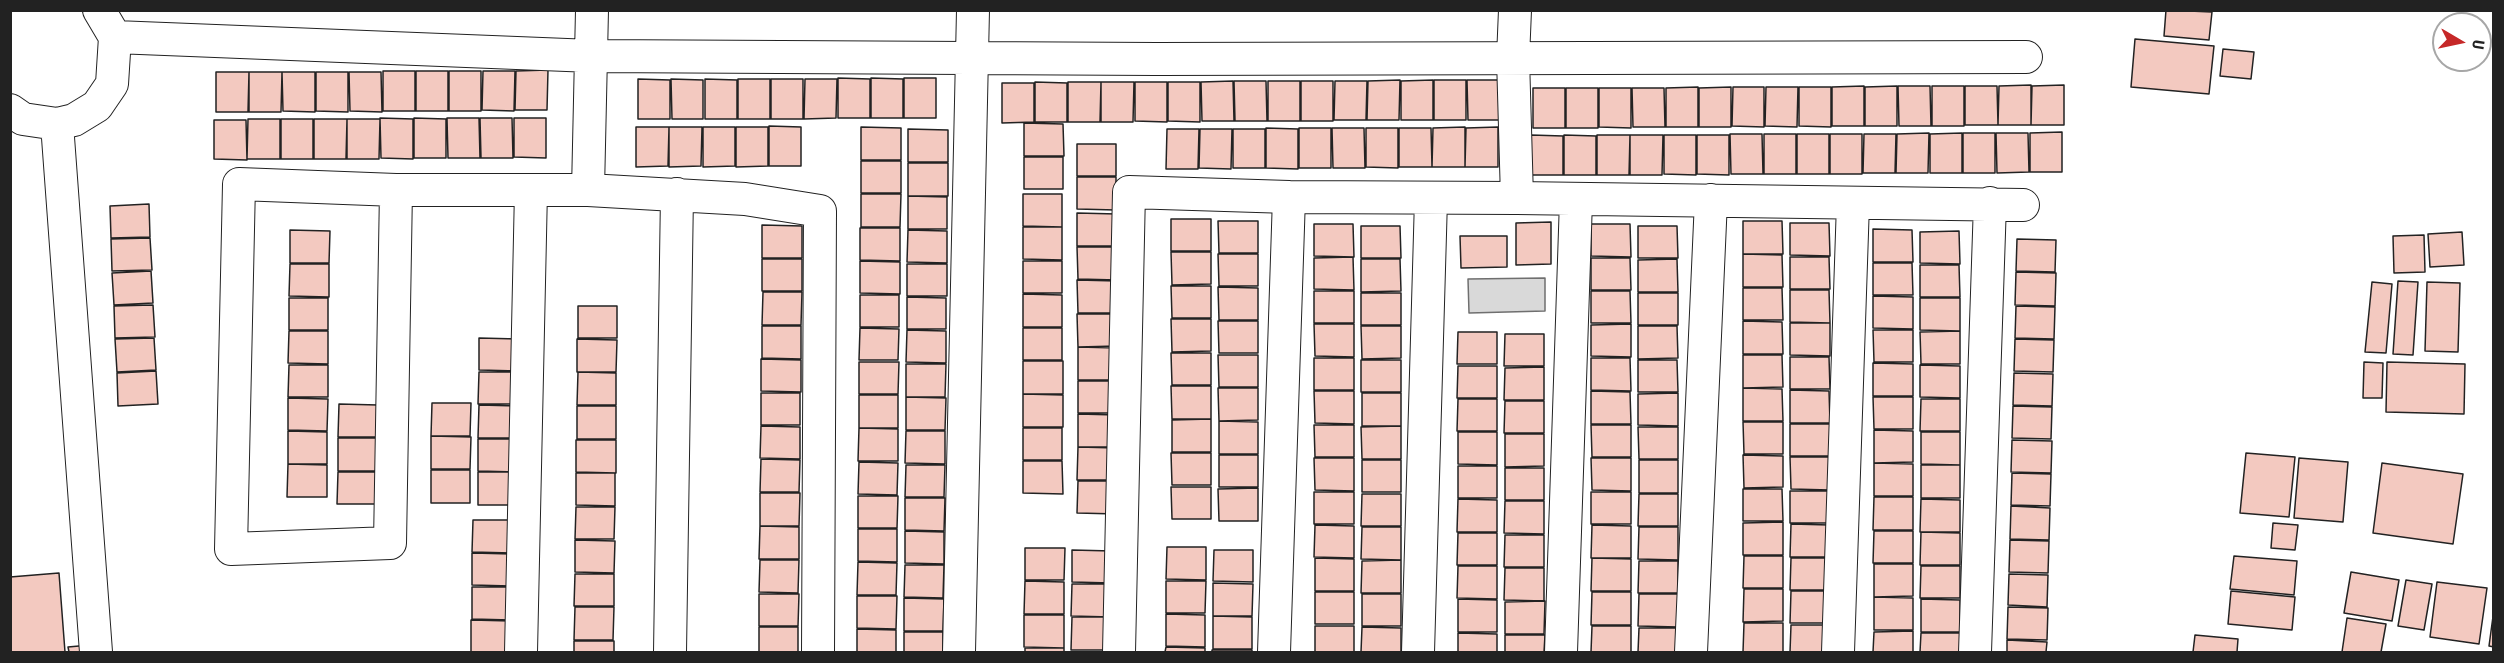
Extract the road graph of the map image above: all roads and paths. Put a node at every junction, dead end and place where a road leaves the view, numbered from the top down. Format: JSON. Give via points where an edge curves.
{"nodes":[{"id":1,"x":99,"y":10,"type":"edge"},
{"id":2,"x":592,"y":10,"type":"edge"},
{"id":3,"x":973,"y":10,"type":"edge"},
{"id":4,"x":1515,"y":10,"type":"edge"},
{"id":5,"x":115,"y":37,"type":"junction"},
{"id":6,"x":592,"y":56,"type":"junction"},
{"id":7,"x":2026,"y":57,"type":"dead end"},
{"id":8,"x":1513,"y":58,"type":"junction"},
{"id":9,"x":972,"y":59,"type":"junction"},
{"id":10,"x":10,"y":110,"type":"edge"},
{"id":11,"x":57,"y":124,"type":"junction"},
{"id":12,"x":396,"y":190,"type":"junction"},
{"id":13,"x":531,"y":190,"type":"junction"},
{"id":14,"x":588,"y":190,"type":"junction"},
{"id":15,"x":677,"y":194,"type":"junction"},
{"id":16,"x":1289,"y":197,"type":"junction"},
{"id":17,"x":1517,"y":198,"type":"junction"},
{"id":18,"x":1431,"y":199,"type":"junction"},
{"id":19,"x":1576,"y":200,"type":"junction"},
{"id":20,"x":1711,"y":200,"type":"junction"},
{"id":21,"x":1853,"y":203,"type":"junction"},
{"id":22,"x":1990,"y":203,"type":"junction"},
{"id":23,"x":2023,"y":205,"type":"dead end"},
{"id":24,"x":96,"y":652,"type":"edge"},
{"id":25,"x":521,"y":652,"type":"edge"},
{"id":26,"x":670,"y":652,"type":"edge"},
{"id":27,"x":818,"y":652,"type":"edge"},
{"id":28,"x":959,"y":652,"type":"edge"},
{"id":29,"x":1119,"y":652,"type":"edge"},
{"id":30,"x":1274,"y":652,"type":"edge"},
{"id":31,"x":1418,"y":652,"type":"edge"},
{"id":32,"x":1561,"y":652,"type":"edge"},
{"id":33,"x":1691,"y":652,"type":"edge"},
{"id":34,"x":1838,"y":652,"type":"edge"},
{"id":35,"x":1975,"y":652,"type":"edge"}],
"edges":[{"from":1,"to":5,"type":"street"},
{"from":2,"to":6,"type":"street"},
{"from":3,"to":9,"type":"street"},
{"from":4,"to":8,"type":"street"},
{"from":5,"to":6,"type":"street"},
{"from":5,"to":11,"type":"street","via":[[112,84],[96,106],[74,120]]},
{"from":6,"to":9,"type":"street"},
{"from":6,"to":14,"type":"street"},
{"from":7,"to":8,"type":"street"},
{"from":8,"to":9,"type":"street"},
{"from":8,"to":17,"type":"street"},
{"from":9,"to":28,"type":"street"},
{"from":10,"to":11,"type":"street","via":[[23,119]]},
{"from":11,"to":24,"type":"street"},
{"from":12,"to":12,"type":"street","via":[[239,184],[231,549],[390,543]]},
{"from":12,"to":13,"type":"street"},
{"from":13,"to":14,"type":"street"},
{"from":13,"to":25,"type":"street"},
{"from":14,"to":15,"type":"street"},
{"from":15,"to":26,"type":"street"},
{"from":15,"to":27,"type":"street","via":[[745,199],[820,211]]},
{"from":16,"to":18,"type":"street"},
{"from":16,"to":29,"type":"street","via":[[1129,192]]},
{"from":16,"to":30,"type":"street"},
{"from":17,"to":18,"type":"street"},
{"from":17,"to":19,"type":"street"},
{"from":18,"to":31,"type":"street"},
{"from":19,"to":20,"type":"street"},
{"from":19,"to":32,"type":"street"},
{"from":20,"to":21,"type":"street"},
{"from":20,"to":33,"type":"street"},
{"from":21,"to":22,"type":"street"},
{"from":21,"to":34,"type":"street"},
{"from":22,"to":23,"type":"street"},
{"from":22,"to":35,"type":"street"}]}
